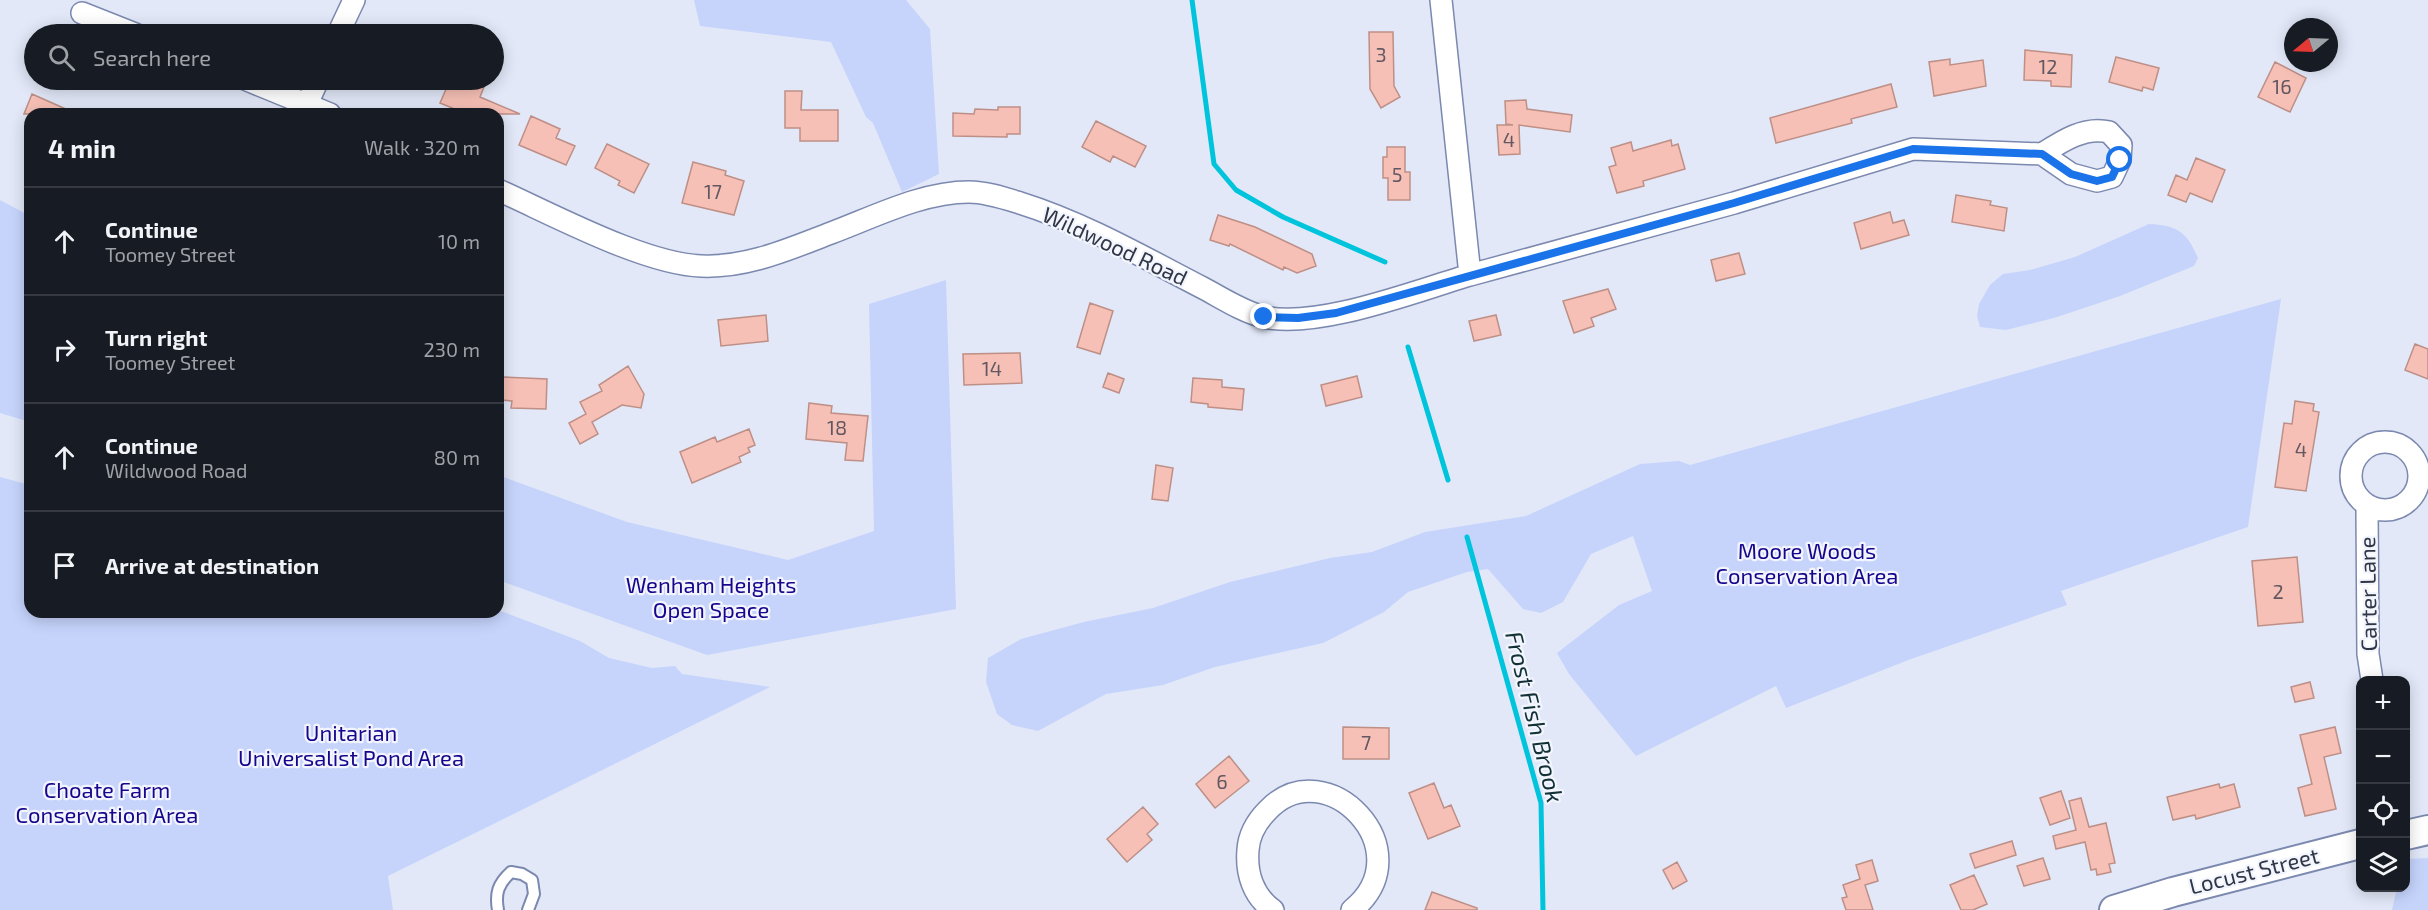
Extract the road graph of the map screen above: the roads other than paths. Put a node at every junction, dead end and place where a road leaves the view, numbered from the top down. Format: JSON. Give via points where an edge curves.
{"nodes":[{"id":1,"x":354,"y":0,"type":"edge"},
{"id":2,"x":1441,"y":0,"type":"edge"},
{"id":3,"x":82,"y":13,"type":"dead end"},
{"id":4,"x":110,"y":24,"type":"edge"},
{"id":5,"x":343,"y":24,"type":"edge"},
{"id":6,"x":272,"y":90,"type":"edge"},
{"id":7,"x":313,"y":90,"type":"edge"},
{"id":8,"x":307,"y":104,"type":"junction"},
{"id":9,"x":316,"y":108,"type":"edge"},
{"id":10,"x":2042,"y":154,"type":"dead end"},
{"id":11,"x":504,"y":193,"type":"edge"},
{"id":12,"x":1470,"y":275,"type":"junction"},
{"id":13,"x":2367,"y":507,"type":"dead end"},
{"id":14,"x":2371,"y":676,"type":"edge"},
{"id":15,"x":2356,"y":845,"type":"edge"},
{"id":16,"x":2122,"y":909,"type":"edge"},
{"id":17,"x":498,"y":910,"type":"edge"},
{"id":18,"x":528,"y":910,"type":"edge"},
{"id":19,"x":1273,"y":910,"type":"edge"},
{"id":20,"x":1352,"y":910,"type":"edge"}],
"edges":[{"from":1,"to":5,"type":"street"},
{"from":2,"to":12,"type":"street"},
{"from":3,"to":4,"type":"street"},
{"from":6,"to":8,"type":"street"},
{"from":7,"to":8,"type":"street"},
{"from":8,"to":9,"type":"street"},
{"from":10,"to":12,"type":"street","name":"Wildwood Road","via":[[1913,149]]},
{"from":11,"to":12,"type":"street","name":"Wildwood Road","via":[[622,244],[663,259],[700,266],[767,257],[922,200],[979,193],[1040,210],[1092,232],[1264,317],[1336,313]]},
{"from":13,"to":14,"type":"street","name":"Carter Lane"},
{"from":15,"to":16,"type":"main road","name":"Locust Street"},
{"from":17,"to":18,"type":"lane","via":[[495,896],[500,882],[511,872],[532,880],[534,894]]},
{"from":19,"to":20,"type":"street","via":[[1252,886],[1246,864],[1248,842],[1257,822],[1273,805],[1292,795],[1315,792],[1337,797],[1356,809],[1375,841],[1375,878]]}]}
